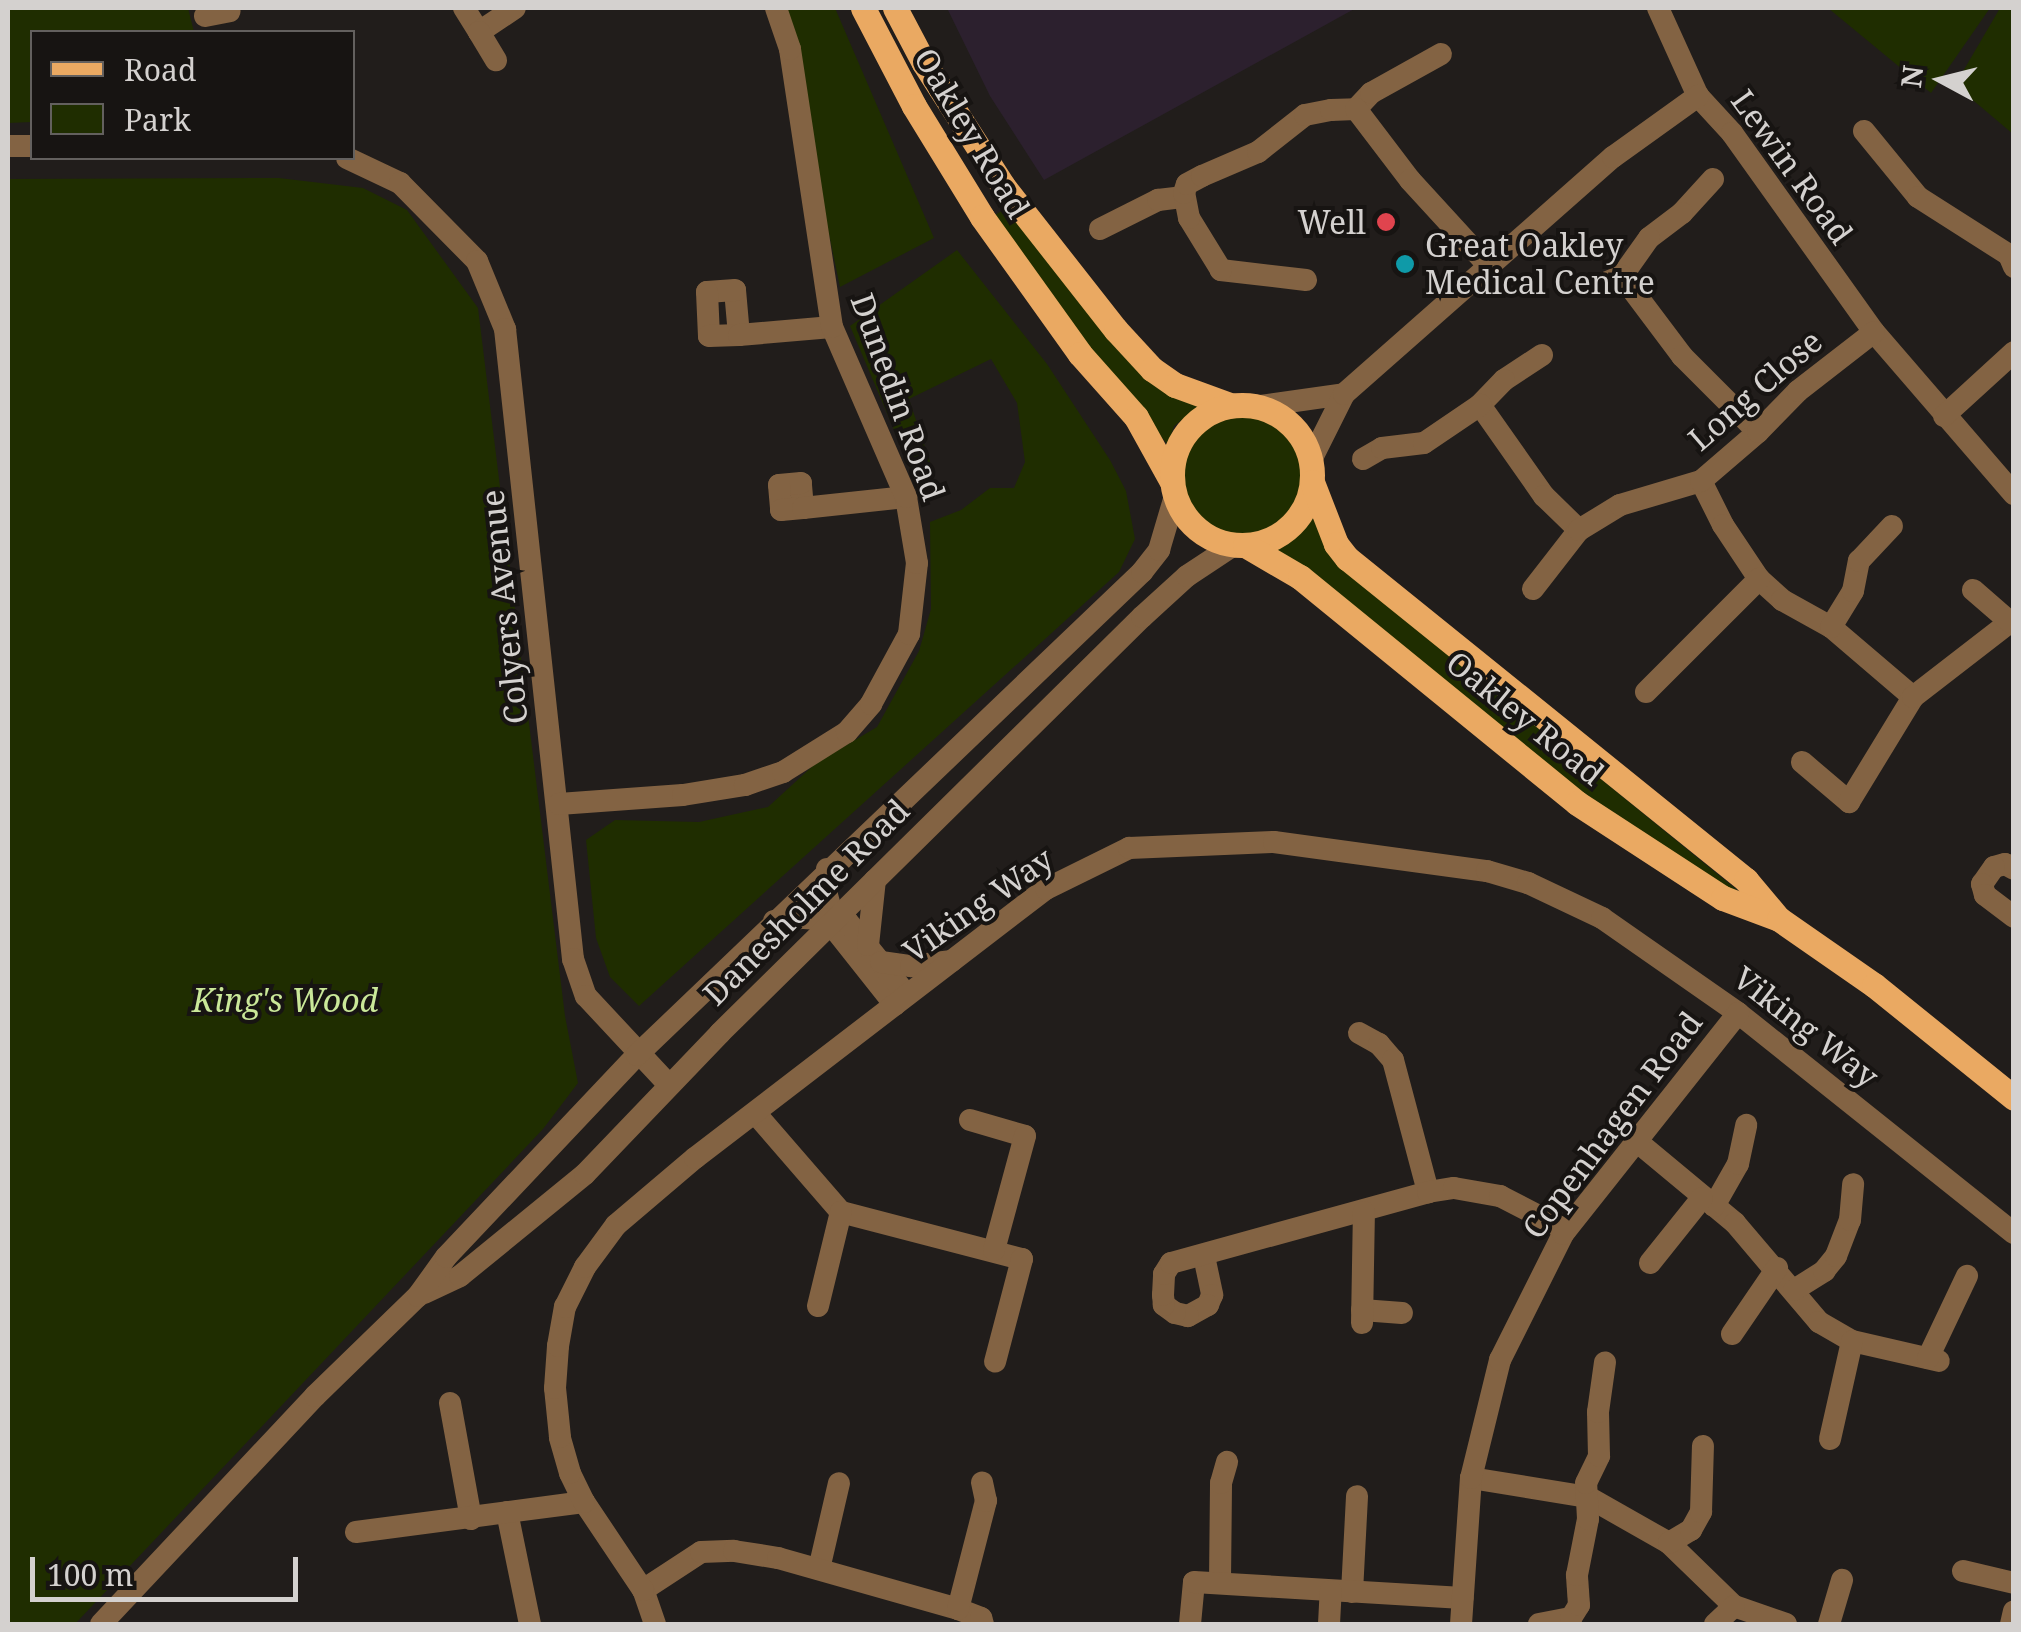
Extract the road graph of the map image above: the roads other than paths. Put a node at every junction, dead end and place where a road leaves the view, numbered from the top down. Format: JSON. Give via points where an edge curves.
{"nodes":[{"id":1,"x":464,"y":8,"type":"edge"},
{"id":2,"x":515,"y":8,"type":"edge"},
{"id":3,"x":776,"y":8,"type":"edge"},
{"id":4,"x":864,"y":8,"type":"edge"},
{"id":5,"x":895,"y":8,"type":"edge"},
{"id":6,"x":1658,"y":8,"type":"edge"},
{"id":7,"x":230,"y":11,"type":"dead end"},
{"id":8,"x":205,"y":19,"type":"edge"},
{"id":9,"x":479,"y":32,"type":"junction"},
{"id":10,"x":1441,"y":54,"type":"dead end"},
{"id":11,"x":496,"y":60,"type":"dead end"},
{"id":12,"x":1698,"y":96,"type":"junction"},
{"id":13,"x":1356,"y":109,"type":"junction"},
{"id":14,"x":1864,"y":131,"type":"dead end"},
{"id":15,"x":351,"y":160,"type":"edge"},
{"id":16,"x":1713,"y":178,"type":"dead end"},
{"id":17,"x":1184,"y":197,"type":"junction"},
{"id":18,"x":1100,"y":229,"type":"dead end"},
{"id":19,"x":1488,"y":265,"type":"junction"},
{"id":20,"x":2014,"y":268,"type":"edge"},
{"id":21,"x":1622,"y":276,"type":"junction"},
{"id":22,"x":1306,"y":280,"type":"dead end"},
{"id":23,"x":1598,"y":286,"type":"dead end"},
{"id":24,"x":832,"y":327,"type":"junction"},
{"id":25,"x":1874,"y":332,"type":"junction"},
{"id":26,"x":739,"y":335,"type":"dead end"},
{"id":27,"x":2014,"y":352,"type":"edge"},
{"id":28,"x":1542,"y":355,"type":"dead end"},
{"id":29,"x":1344,"y":394,"type":"junction"},
{"id":30,"x":1230,"y":405,"type":"junction"},
{"id":31,"x":1480,"y":405,"type":"junction"},
{"id":32,"x":1261,"y":406,"type":"junction"},
{"id":33,"x":1944,"y":416,"type":"junction"},
{"id":34,"x":1758,"y":432,"type":"junction"},
{"id":35,"x":1362,"y":459,"type":"dead end"},
{"id":36,"x":1312,"y":471,"type":"junction"},
{"id":37,"x":1701,"y":481,"type":"junction"},
{"id":38,"x":1174,"y":489,"type":"junction"},
{"id":39,"x":2014,"y":494,"type":"edge"},
{"id":40,"x":906,"y":497,"type":"junction"},
{"id":41,"x":803,"y":508,"type":"dead end"},
{"id":42,"x":1892,"y":526,"type":"dead end"},
{"id":43,"x":1580,"y":530,"type":"junction"},
{"id":44,"x":1240,"y":545,"type":"junction"},
{"id":45,"x":1759,"y":579,"type":"junction"},
{"id":46,"x":1533,"y":589,"type":"dead end"},
{"id":47,"x":1973,"y":590,"type":"dead end"},
{"id":48,"x":1831,"y":626,"type":"junction"},
{"id":49,"x":1646,"y":692,"type":"dead end"},
{"id":50,"x":1913,"y":697,"type":"junction"},
{"id":51,"x":1802,"y":762,"type":"dead end"},
{"id":52,"x":559,"y":804,"type":"junction"},
{"id":53,"x":827,"y":869,"type":"junction"},
{"id":54,"x":2014,"y":869,"type":"edge"},
{"id":55,"x":875,"y":880,"type":"junction"},
{"id":56,"x":2014,"y":917,"type":"edge"},
{"id":57,"x":1779,"y":919,"type":"junction"},
{"id":58,"x":834,"y":920,"type":"junction"},
{"id":59,"x":774,"y":921,"type":"junction"},
{"id":60,"x":797,"y":957,"type":"junction"},
{"id":61,"x":869,"y":958,"type":"junction"},
{"id":62,"x":952,"y":961,"type":"junction"},
{"id":63,"x":901,"y":1000,"type":"junction"},
{"id":64,"x":1738,"y":1013,"type":"junction"},
{"id":65,"x":1359,"y":1033,"type":"dead end"},
{"id":66,"x":857,"y":1034,"type":"junction"},
{"id":67,"x":637,"y":1055,"type":"junction"},
{"id":68,"x":668,"y":1084,"type":"junction"},
{"id":69,"x":2014,"y":1098,"type":"edge"},
{"id":70,"x":756,"y":1114,"type":"junction"},
{"id":71,"x":970,"y":1120,"type":"dead end"},
{"id":72,"x":1746,"y":1125,"type":"dead end"},
{"id":73,"x":1634,"y":1140,"type":"junction"},
{"id":74,"x":1854,"y":1184,"type":"dead end"},
{"id":75,"x":1428,"y":1192,"type":"junction"},
{"id":76,"x":1708,"y":1202,"type":"junction"},
{"id":77,"x":841,"y":1212,"type":"junction"},
{"id":78,"x":1364,"y":1212,"type":"junction"},
{"id":79,"x":1566,"y":1230,"type":"junction"},
{"id":80,"x":2014,"y":1233,"type":"edge"},
{"id":81,"x":994,"y":1250,"type":"junction"},
{"id":82,"x":1204,"y":1256,"type":"dead end"},
{"id":83,"x":1650,"y":1262,"type":"dead end"},
{"id":84,"x":1776,"y":1268,"type":"junction"},
{"id":85,"x":1968,"y":1276,"type":"dead end"},
{"id":86,"x":1794,"y":1290,"type":"junction"},
{"id":87,"x":418,"y":1296,"type":"junction"},
{"id":88,"x":818,"y":1306,"type":"dead end"},
{"id":89,"x":1402,"y":1313,"type":"dead end"},
{"id":90,"x":1732,"y":1334,"type":"dead end"},
{"id":91,"x":1852,"y":1342,"type":"junction"},
{"id":92,"x":992,"y":1350,"type":"dead end"},
{"id":93,"x":1604,"y":1362,"type":"dead end"},
{"id":94,"x":450,"y":1403,"type":"dead end"},
{"id":95,"x":1830,"y":1439,"type":"dead end"},
{"id":96,"x":1703,"y":1446,"type":"dead end"},
{"id":97,"x":1216,"y":1475,"type":"dead end"},
{"id":98,"x":1471,"y":1478,"type":"junction"},
{"id":99,"x":982,"y":1482,"type":"dead end"},
{"id":100,"x":839,"y":1484,"type":"dead end"},
{"id":101,"x":1357,"y":1496,"type":"dead end"},
{"id":102,"x":1588,"y":1497,"type":"junction"},
{"id":103,"x":584,"y":1502,"type":"junction"},
{"id":104,"x":507,"y":1512,"type":"junction"},
{"id":105,"x":471,"y":1519,"type":"junction"},
{"id":106,"x":356,"y":1532,"type":"dead end"},
{"id":107,"x":1669,"y":1543,"type":"junction"},
{"id":108,"x":820,"y":1569,"type":"junction"},
{"id":109,"x":1963,"y":1571,"type":"dead end"},
{"id":110,"x":1842,"y":1580,"type":"dead end"},
{"id":111,"x":1220,"y":1581,"type":"junction"},
{"id":112,"x":2014,"y":1583,"type":"edge"},
{"id":113,"x":643,"y":1590,"type":"junction"},
{"id":114,"x":1342,"y":1592,"type":"junction"},
{"id":115,"x":1463,"y":1598,"type":"junction"},
{"id":116,"x":1734,"y":1606,"type":"junction"},
{"id":117,"x":958,"y":1610,"type":"junction"},
{"id":118,"x":2014,"y":1611,"type":"edge"},
{"id":119,"x":100,"y":1624,"type":"edge"},
{"id":120,"x":530,"y":1624,"type":"edge"},
{"id":121,"x":655,"y":1624,"type":"edge"},
{"id":122,"x":983,"y":1624,"type":"edge"},
{"id":123,"x":1190,"y":1624,"type":"edge"},
{"id":124,"x":1329,"y":1624,"type":"edge"},
{"id":125,"x":1461,"y":1624,"type":"edge"},
{"id":126,"x":1540,"y":1624,"type":"edge"},
{"id":127,"x":1714,"y":1624,"type":"edge"},
{"id":128,"x":1786,"y":1624,"type":"edge"},
{"id":129,"x":1829,"y":1624,"type":"edge"},
{"id":130,"x":2011,"y":1624,"type":"edge"}],
"edges":[{"from":1,"to":9,"type":"street"},
{"from":2,"to":9,"type":"street"},
{"from":3,"to":24,"type":"street","name":"Dunedin Road","via":[[790,48]]},
{"from":4,"to":38,"type":"main road","name":"Oakley Road","via":[[982,217],[1080,354],[1136,417]]},
{"from":5,"to":30,"type":"main road","name":"Oakley Road","via":[[1003,186],[1116,330],[1175,385]]},
{"from":6,"to":12,"type":"street"},
{"from":7,"to":8,"type":"street"},
{"from":9,"to":11,"type":"street"},
{"from":10,"to":13,"type":"street"},
{"from":12,"to":19,"type":"street","name":"Lewin Road","via":[[1613,157]]},
{"from":12,"to":25,"type":"street","name":"Lewin Road","via":[[1732,132]]},
{"from":13,"to":17,"type":"street","via":[[1304,115],[1250,157],[1188,184]]},
{"from":13,"to":19,"type":"street"},
{"from":14,"to":20,"type":"street","via":[[1918,197],[2009,255]]},
{"from":15,"to":52,"type":"street","name":"Colyers Avenue","via":[[400,183],[476,261],[505,329]]},
{"from":16,"to":21,"type":"street","via":[[1649,238]]},
{"from":17,"to":18,"type":"street","via":[[1158,200]]},
{"from":17,"to":22,"type":"street","via":[[1188,218],[1221,270]]},
{"from":19,"to":29,"type":"street","name":"Lewin Road"},
{"from":21,"to":23,"type":"street"},
{"from":21,"to":34,"type":"street","via":[[1682,356]]},
{"from":24,"to":26,"type":"street"},
{"from":24,"to":40,"type":"street","name":"Dunedin Road"},
{"from":25,"to":33,"type":"street","name":"Lewin Road"},
{"from":25,"to":34,"type":"street","name":"Long Close"},
{"from":27,"to":33,"type":"street"},
{"from":28,"to":31,"type":"street"},
{"from":29,"to":32,"type":"street"},
{"from":29,"to":36,"type":"street","name":"Lewin Road"},
{"from":30,"to":32,"type":"main road"},
{"from":30,"to":38,"type":"main road","via":[[1202,418],[1180,441]]},
{"from":31,"to":35,"type":"street","via":[[1424,443],[1382,448]]},
{"from":31,"to":43,"type":"street","via":[[1544,496]]},
{"from":32,"to":36,"type":"main road","via":[[1294,426]]},
{"from":33,"to":39,"type":"street","name":"Lewin Road"},
{"from":34,"to":37,"type":"street","name":"Long Close"},
{"from":36,"to":44,"type":"main road","via":[[1308,502],[1283,533]]},
{"from":36,"to":57,"type":"main road","name":"Oakley Road","via":[[1347,558],[1746,880]]},
{"from":37,"to":43,"type":"street","name":"Long Close","via":[[1620,505]]},
{"from":37,"to":45,"type":"street"},
{"from":38,"to":44,"type":"main road","via":[[1197,529]]},
{"from":38,"to":53,"type":"street","name":"Danesholme Road","via":[[1160,550],[1142,572]]},
{"from":40,"to":41,"type":"street"},
{"from":40,"to":52,"type":"street","name":"Dunedin Road","via":[[917,563],[909,634],[871,704],[847,732],[784,772],[745,785]]},
{"from":42,"to":48,"type":"street","via":[[1859,560],[1848,603]]},
{"from":43,"to":46,"type":"street","name":"Long Close"},
{"from":44,"to":55,"type":"street","name":"Danesholme Road","via":[[1187,576],[1142,617]]},
{"from":44,"to":57,"type":"main road","name":"Oakley Road","via":[[1300,577],[1577,803],[1723,898]]},
{"from":45,"to":48,"type":"street","via":[[1782,600]]},
{"from":45,"to":49,"type":"street"},
{"from":47,"to":50,"type":"street","via":[[2010,622]]},
{"from":48,"to":50,"type":"street"},
{"from":50,"to":51,"type":"street","via":[[1849,802]]},
{"from":52,"to":67,"type":"street","name":"Colyers Avenue","via":[[574,959],[586,996]]},
{"from":53,"to":58,"type":"street"},
{"from":53,"to":59,"type":"street","name":"Danesholme Road"},
{"from":54,"to":56,"type":"street","via":[[1994,867],[1982,884],[1986,896]]},
{"from":55,"to":58,"type":"street","name":"Danesholme Road"},
{"from":55,"to":61,"type":"street"},
{"from":57,"to":69,"type":"main road","name":"Oakley Road","via":[[1874,985]]},
{"from":58,"to":59,"type":"street"},
{"from":58,"to":60,"type":"street","name":"Danesholme Road"},
{"from":58,"to":61,"type":"street","via":[[847,921]]},
{"from":59,"to":67,"type":"street","name":"Danesholme Road"},
{"from":60,"to":61,"type":"street","via":[[831,952]]},
{"from":60,"to":68,"type":"street","name":"Danesholme Road"},
{"from":61,"to":62,"type":"street","via":[[910,966]]},
{"from":61,"to":63,"type":"street"},
{"from":61,"to":66,"type":"street","via":[[870,1003]]},
{"from":62,"to":63,"type":"street","name":"Viking Way"},
{"from":62,"to":64,"type":"street","name":"Viking Way","via":[[1046,889],[1130,848],[1274,842],[1528,883],[1602,918]]},
{"from":63,"to":66,"type":"street","name":"Viking Way"},
{"from":64,"to":73,"type":"street","name":"Copenhagen Road"},
{"from":64,"to":80,"type":"street","name":"Viking Way"},
{"from":65,"to":75,"type":"street","via":[[1393,1060]]},
{"from":66,"to":70,"type":"street","name":"Viking Way"},
{"from":67,"to":68,"type":"street","name":"Colyers Avenue"},
{"from":67,"to":87,"type":"street","name":"Danesholme Road"},
{"from":68,"to":87,"type":"street","name":"Danesholme Road","via":[[585,1174],[460,1276]]},
{"from":70,"to":77,"type":"street"},
{"from":70,"to":103,"type":"street","name":"Viking Way","via":[[616,1226],[565,1307],[555,1388],[565,1455]]},
{"from":71,"to":81,"type":"street","via":[[1025,1136]]},
{"from":72,"to":76,"type":"street","via":[[1738,1164]]},
{"from":73,"to":76,"type":"street"},
{"from":73,"to":79,"type":"street","name":"Copenhagen Road"},
{"from":74,"to":86,"type":"street","via":[[1836,1256]]},
{"from":75,"to":78,"type":"street"},
{"from":75,"to":79,"type":"street","via":[[1454,1188],[1500,1196]]},
{"from":76,"to":83,"type":"street"},
{"from":76,"to":84,"type":"street"},
{"from":77,"to":81,"type":"street"},
{"from":77,"to":88,"type":"street"},
{"from":78,"to":82,"type":"street"},
{"from":78,"to":89,"type":"street","via":[[1362,1317]]},
{"from":79,"to":98,"type":"street","name":"Copenhagen Road","via":[[1500,1360]]},
{"from":81,"to":92,"type":"street","via":[[1022,1259]]},
{"from":84,"to":86,"type":"street"},
{"from":84,"to":90,"type":"street"},
{"from":85,"to":91,"type":"street","via":[[1924,1363]]},
{"from":86,"to":91,"type":"street","via":[[1819,1322]]},
{"from":87,"to":119,"type":"street","name":"Danesholme Road"},
{"from":91,"to":95,"type":"street"},
{"from":93,"to":102,"type":"street","via":[[1599,1456],[1586,1484]]},
{"from":94,"to":105,"type":"street"},
{"from":96,"to":107,"type":"street","via":[[1702,1512]]},
{"from":97,"to":111,"type":"street"},
{"from":98,"to":102,"type":"street"},
{"from":98,"to":115,"type":"street","name":"Copenhagen Road"},
{"from":99,"to":117,"type":"street","via":[[986,1501]]},
{"from":100,"to":108,"type":"street"},
{"from":101,"to":114,"type":"street"},
{"from":102,"to":107,"type":"street"},
{"from":102,"to":126,"type":"street","via":[[1579,1605],[1571,1618]]},
{"from":103,"to":104,"type":"street"},
{"from":103,"to":113,"type":"street","name":"Viking Way"},
{"from":104,"to":105,"type":"street"},
{"from":104,"to":120,"type":"street"},
{"from":105,"to":106,"type":"street"},
{"from":107,"to":116,"type":"street"},
{"from":108,"to":113,"type":"street","via":[[734,1551],[702,1552]]},
{"from":108,"to":117,"type":"street"},
{"from":109,"to":112,"type":"street"},
{"from":110,"to":129,"type":"street"},
{"from":111,"to":114,"type":"street"},
{"from":111,"to":123,"type":"street","via":[[1183,1581]]},
{"from":113,"to":121,"type":"street","name":"Viking Way"},
{"from":114,"to":115,"type":"street"},
{"from":114,"to":124,"type":"street"},
{"from":115,"to":125,"type":"street","name":"Copenhagen Road"},
{"from":116,"to":127,"type":"street"},
{"from":116,"to":128,"type":"street"},
{"from":117,"to":122,"type":"street"},
{"from":118,"to":130,"type":"street"}]}
